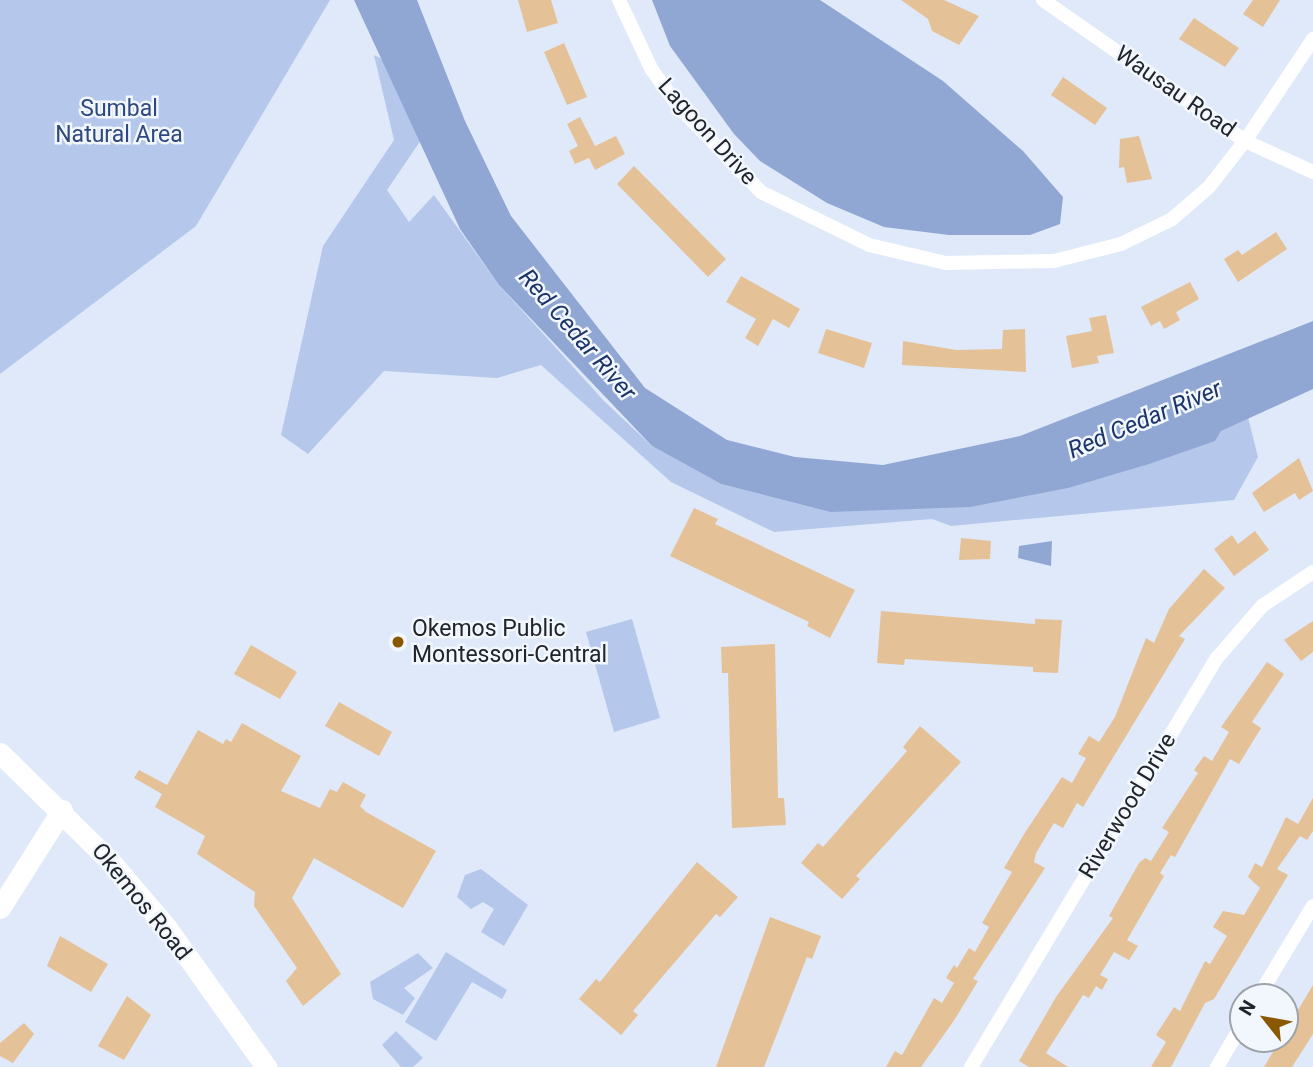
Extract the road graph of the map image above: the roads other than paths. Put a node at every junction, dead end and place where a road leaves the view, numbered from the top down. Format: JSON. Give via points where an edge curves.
{"nodes":[{"id":1,"x":619,"y":0,"type":"edge"},
{"id":2,"x":1053,"y":3,"type":"edge"},
{"id":3,"x":1313,"y":39,"type":"edge"},
{"id":4,"x":1245,"y":141,"type":"junction"},
{"id":5,"x":1313,"y":172,"type":"edge"},
{"id":6,"x":1313,"y":572,"type":"edge"},
{"id":7,"x":0,"y":753,"type":"edge"},
{"id":8,"x":62,"y":810,"type":"junction"},
{"id":9,"x":1313,"y":906,"type":"edge"},
{"id":10,"x":0,"y":908,"type":"edge"},
{"id":11,"x":1266,"y":983,"type":"edge"},
{"id":12,"x":1229,"y":1047,"type":"edge"},
{"id":13,"x":266,"y":1067,"type":"edge"},
{"id":14,"x":971,"y":1067,"type":"edge"},
{"id":15,"x":1217,"y":1067,"type":"edge"}],
"edges":[{"from":1,"to":4,"type":"street","name":"Lagoon Drive","via":[[652,70],[679,107],[761,192],[869,245],[946,263],[1054,261],[1121,244],[1172,219],[1209,187]]},
{"from":2,"to":4,"type":"street","name":"Wausau Road"},
{"from":3,"to":4,"type":"street","name":"Lagoon Drive"},
{"from":4,"to":5,"type":"street","name":"Wausau Road"},
{"from":6,"to":14,"type":"street","name":"Riverwood Drive","via":[[1262,606],[1217,658]]},
{"from":7,"to":8,"type":"main road","name":"Okemos Road"},
{"from":8,"to":10,"type":"main road"},
{"from":8,"to":13,"type":"main road","name":"Okemos Road","via":[[167,928]]},
{"from":9,"to":11,"type":"street"},
{"from":12,"to":15,"type":"street"}]}
